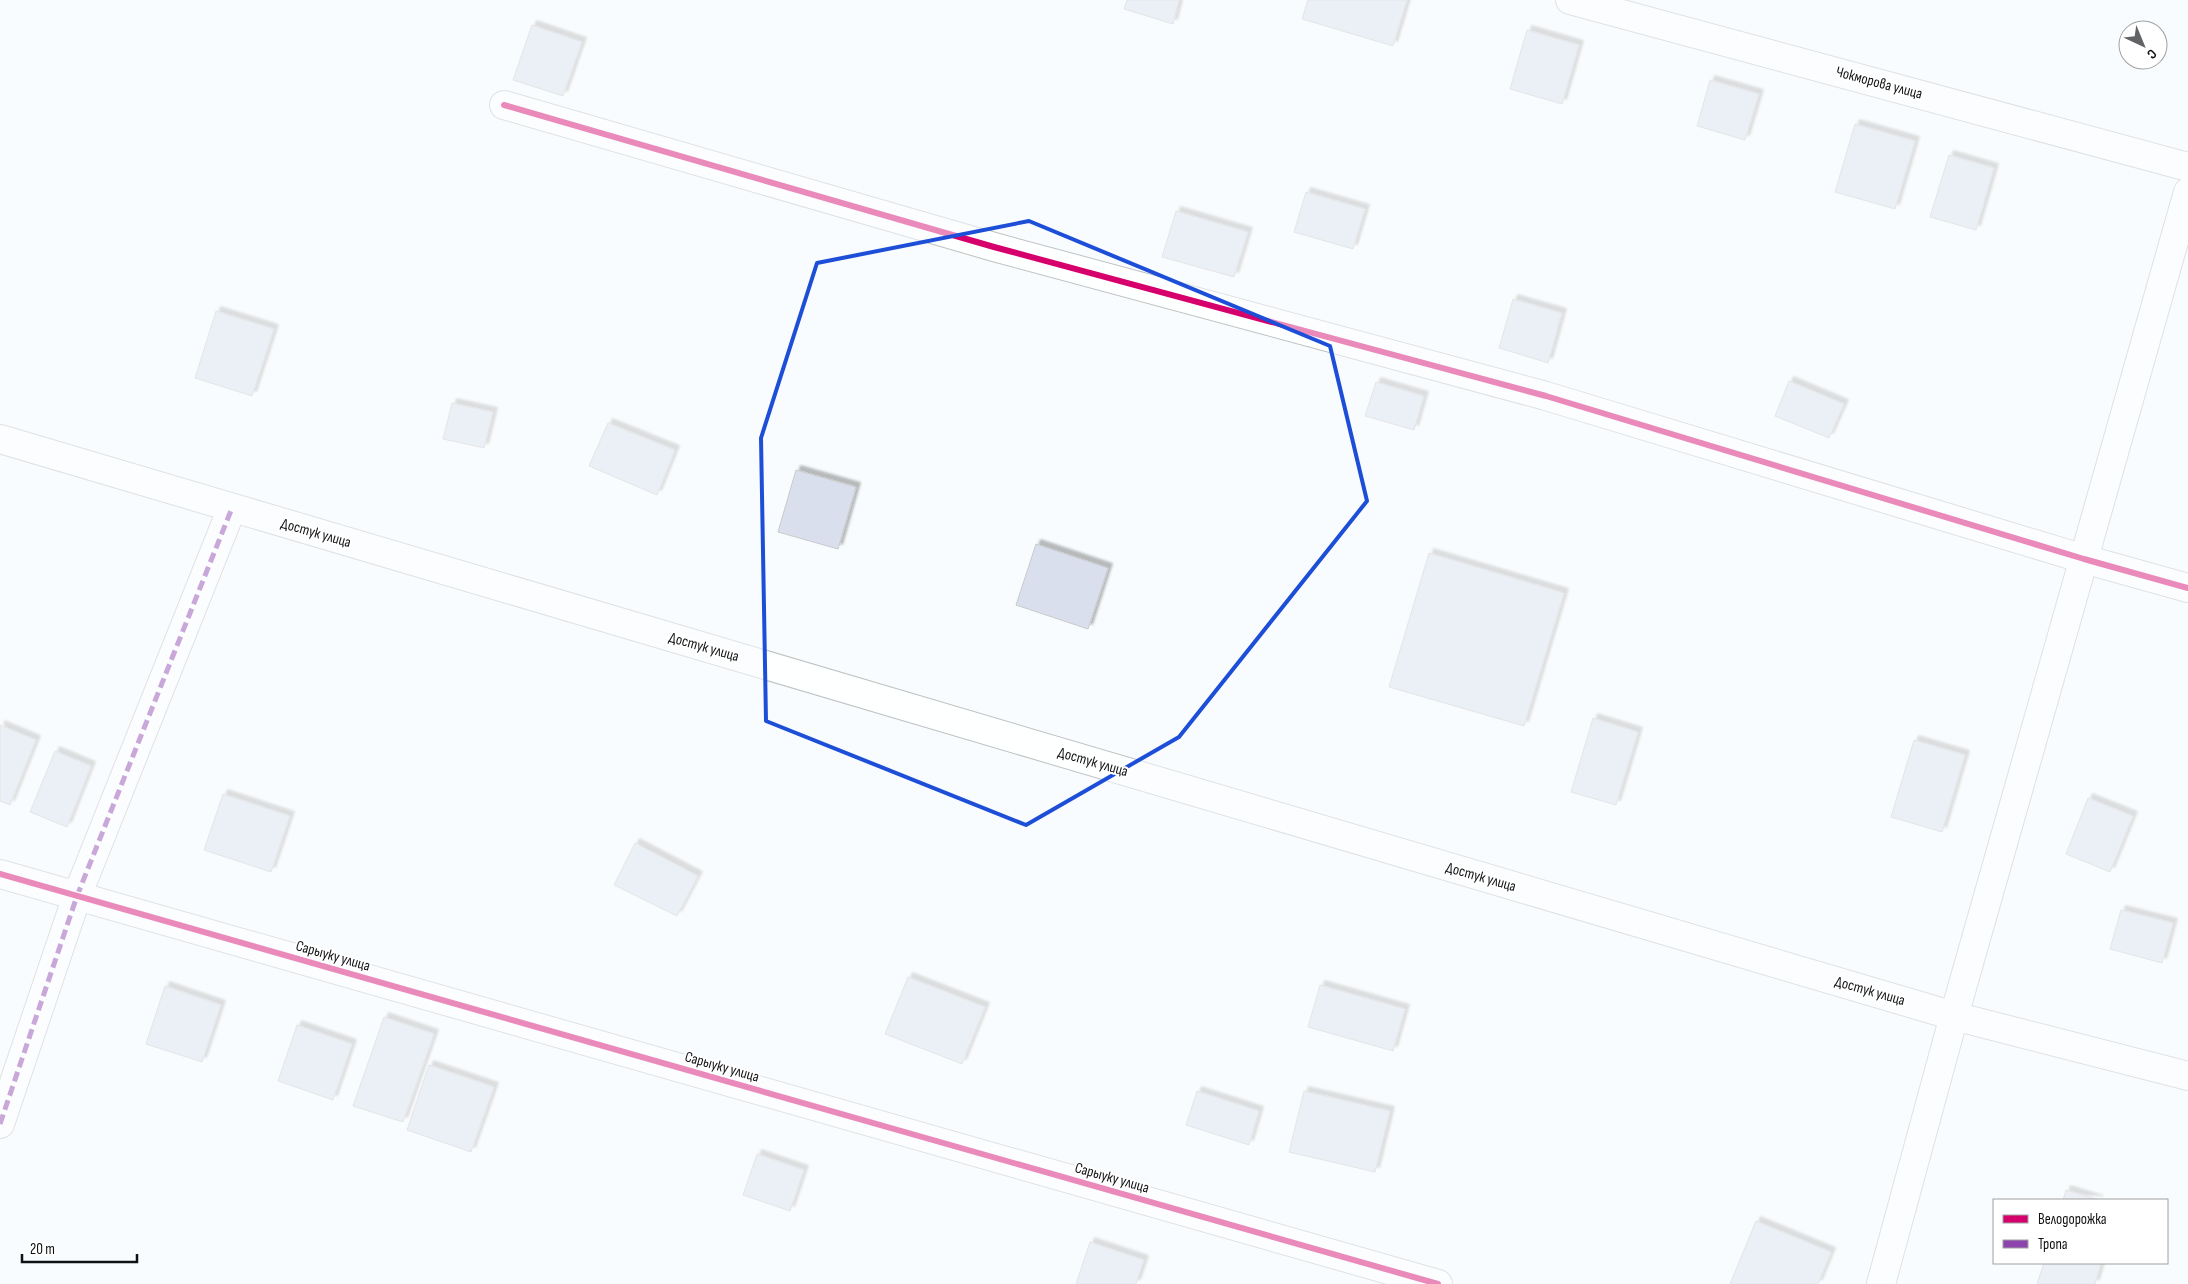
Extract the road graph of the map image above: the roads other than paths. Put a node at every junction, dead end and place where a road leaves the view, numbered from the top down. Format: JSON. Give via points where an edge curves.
{"nodes":[{"id":1,"x":1570,"y":0,"type":"edge"},
{"id":2,"x":504,"y":105,"type":"dead end"},
{"id":3,"x":2188,"y":167,"type":"edge"},
{"id":4,"x":2188,"y":192,"type":"edge"},
{"id":5,"x":0,"y":439,"type":"edge"},
{"id":6,"x":232,"y":508,"type":"junction"},
{"id":7,"x":2084,"y":559,"type":"junction"},
{"id":8,"x":2188,"y":588,"type":"edge"},
{"id":9,"x":0,"y":874,"type":"edge"},
{"id":10,"x":78,"y":896,"type":"junction"},
{"id":11,"x":1954,"y":1016,"type":"junction"},
{"id":12,"x":2188,"y":1076,"type":"edge"},
{"id":13,"x":0,"y":1124,"type":"edge"},
{"id":14,"x":1438,"y":1284,"type":"edge"},
{"id":15,"x":1882,"y":1284,"type":"edge"}],
"edges":[{"from":1,"to":3,"type":"street","name":"Чокморова улица"},
{"from":2,"to":7,"type":"street","via":[[994,247],[1546,396]]},
{"from":4,"to":7,"type":"street"},
{"from":5,"to":6,"type":"street","name":"Достук улица"},
{"from":6,"to":10,"type":"street"},
{"from":6,"to":11,"type":"street","name":"Достук улица"},
{"from":7,"to":8,"type":"street"},
{"from":7,"to":11,"type":"street"},
{"from":9,"to":10,"type":"street","name":"Сарыуку улица"},
{"from":10,"to":13,"type":"street"},
{"from":10,"to":14,"type":"street","name":"Сарыуку улица"},
{"from":11,"to":12,"type":"street","name":"Достук улица"},
{"from":11,"to":15,"type":"street"}]}
